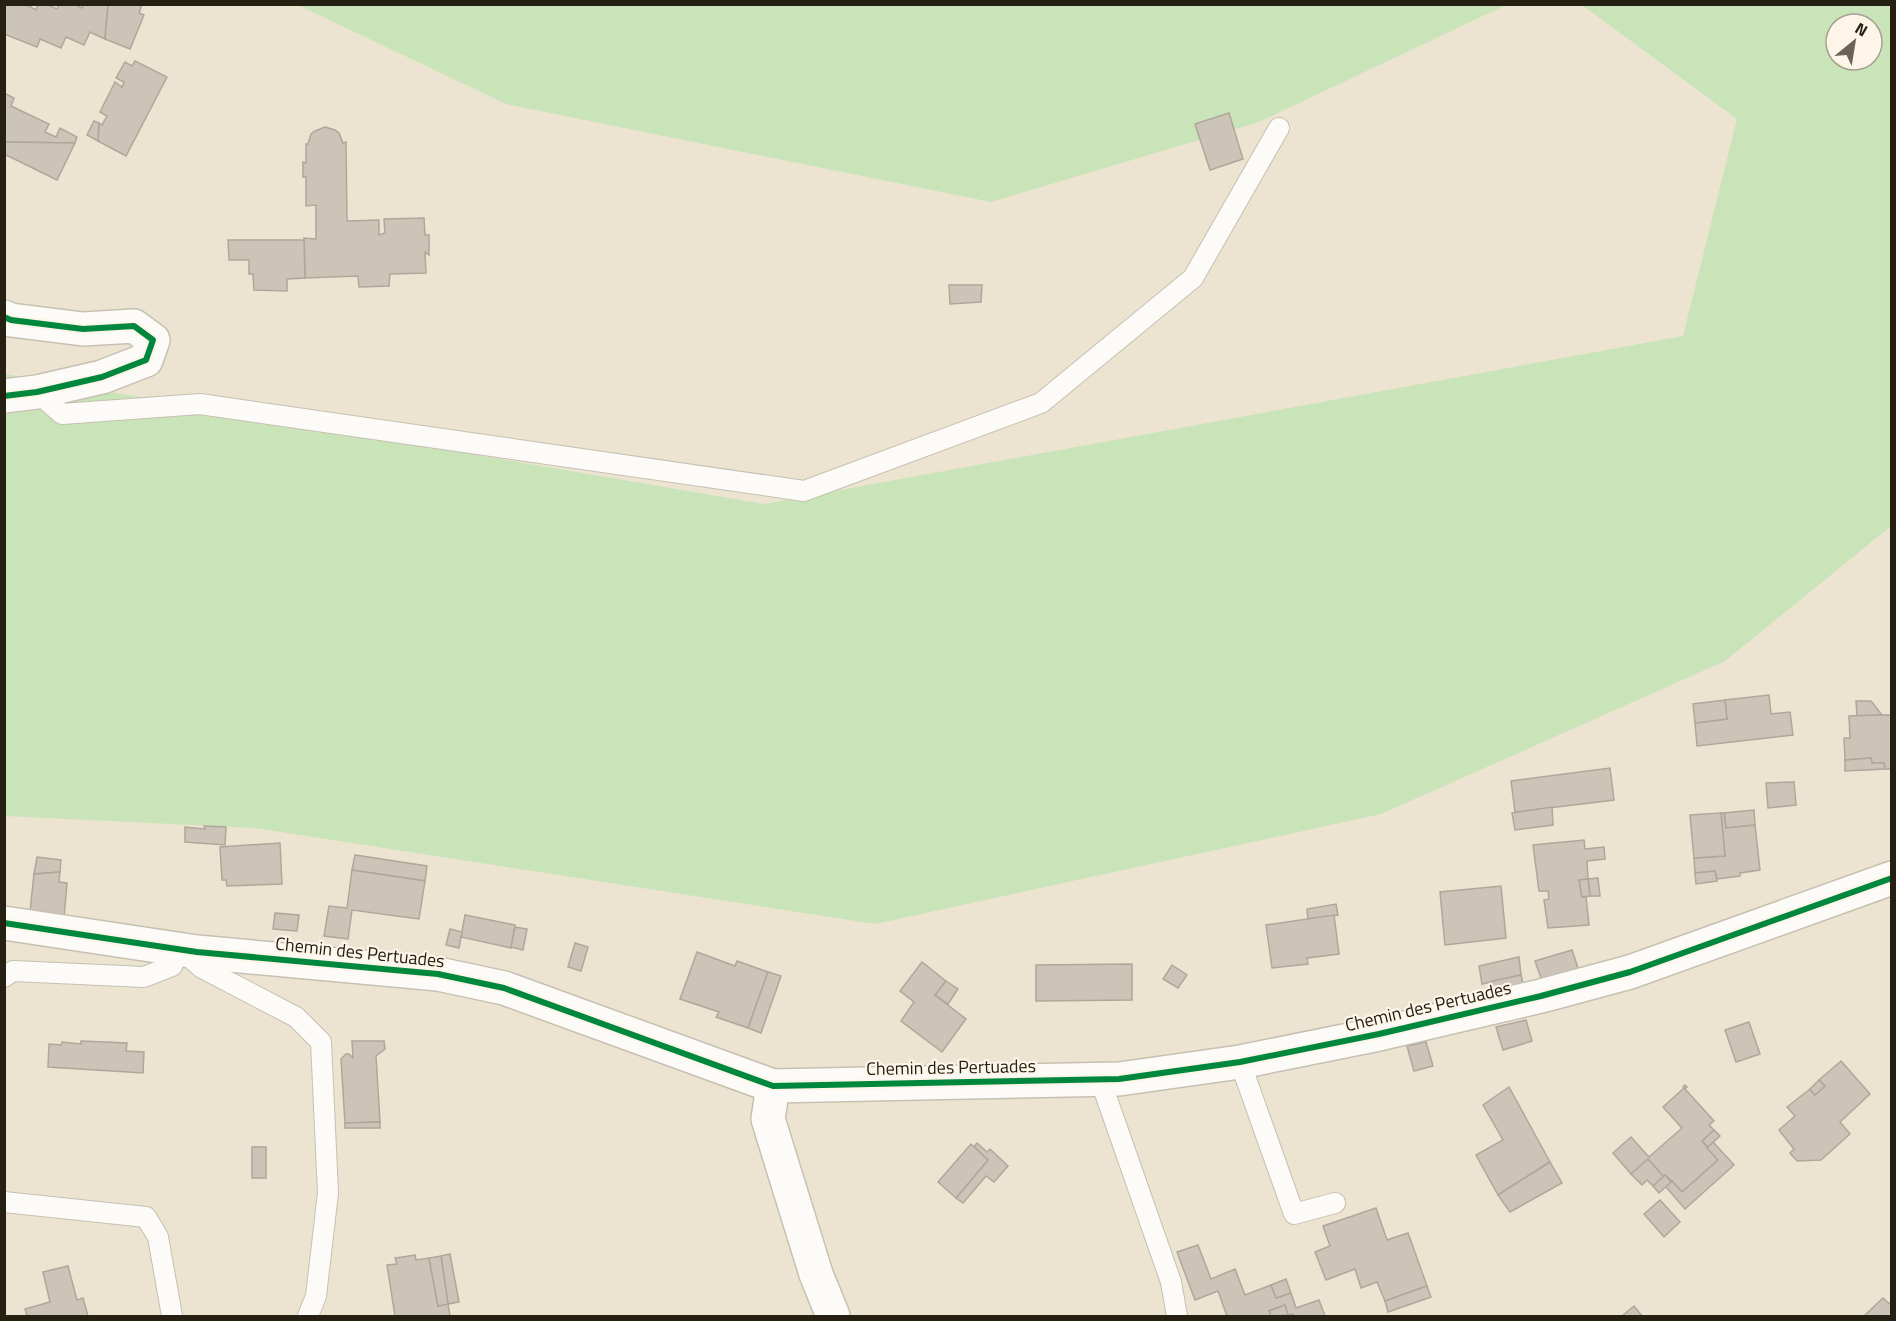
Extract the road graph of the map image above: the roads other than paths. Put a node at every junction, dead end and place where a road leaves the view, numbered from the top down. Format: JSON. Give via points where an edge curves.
{"nodes":[{"id":1,"x":1279,"y":128,"type":"dead end"},
{"id":2,"x":4,"y":316,"type":"edge"},
{"id":3,"x":37,"y":392,"type":"junction"},
{"id":4,"x":4,"y":396,"type":"edge"},
{"id":5,"x":1892,"y":878,"type":"edge"},
{"id":6,"x":4,"y":923,"type":"edge"},
{"id":7,"x":180,"y":949,"type":"junction"},
{"id":8,"x":4,"y":976,"type":"edge"},
{"id":9,"x":1240,"y":1062,"type":"junction"},
{"id":10,"x":1100,"y":1079,"type":"junction"},
{"id":11,"x":773,"y":1086,"type":"junction"},
{"id":12,"x":4,"y":1202,"type":"edge"},
{"id":13,"x":1335,"y":1203,"type":"dead end"},
{"id":14,"x":816,"y":1274,"type":"junction"},
{"id":15,"x":308,"y":1316,"type":"edge"},
{"id":16,"x":172,"y":1317,"type":"edge"},
{"id":17,"x":806,"y":1317,"type":"edge"},
{"id":18,"x":833,"y":1317,"type":"edge"},
{"id":19,"x":1177,"y":1317,"type":"edge"}],
"edges":[{"from":1,"to":3,"type":"lane","via":[[1192,278],[1041,403],[804,491],[200,404],[62,414]]},
{"from":2,"to":3,"type":"street","via":[[83,329],[134,326],[153,340],[146,360]]},
{"from":3,"to":4,"type":"street"},
{"from":5,"to":9,"type":"street","name":"Chemin des Pertuades","via":[[1630,972],[1379,1034]]},
{"from":6,"to":7,"type":"street","name":"Chemin des Pertuades"},
{"from":7,"to":8,"type":"lane","via":[[172,966],[144,977],[13,971]]},
{"from":7,"to":11,"type":"street","name":"Chemin des Pertuades","via":[[438,974],[504,987]]},
{"from":7,"to":15,"type":"lane","via":[[202,968],[296,1017],[321,1042],[328,1193],[316,1296]]},
{"from":9,"to":10,"type":"street","name":"Chemin des Pertuades"},
{"from":9,"to":13,"type":"lane","via":[[1294,1214]]},
{"from":10,"to":11,"type":"street","name":"Chemin des Pertuades"},
{"from":10,"to":19,"type":"lane","via":[[1171,1282]]},
{"from":11,"to":14,"type":"street","via":[[768,1119]]},
{"from":12,"to":16,"type":"lane","via":[[146,1217],[158,1237]]},
{"from":14,"to":17,"type":"street"},
{"from":14,"to":18,"type":"street"}]}
